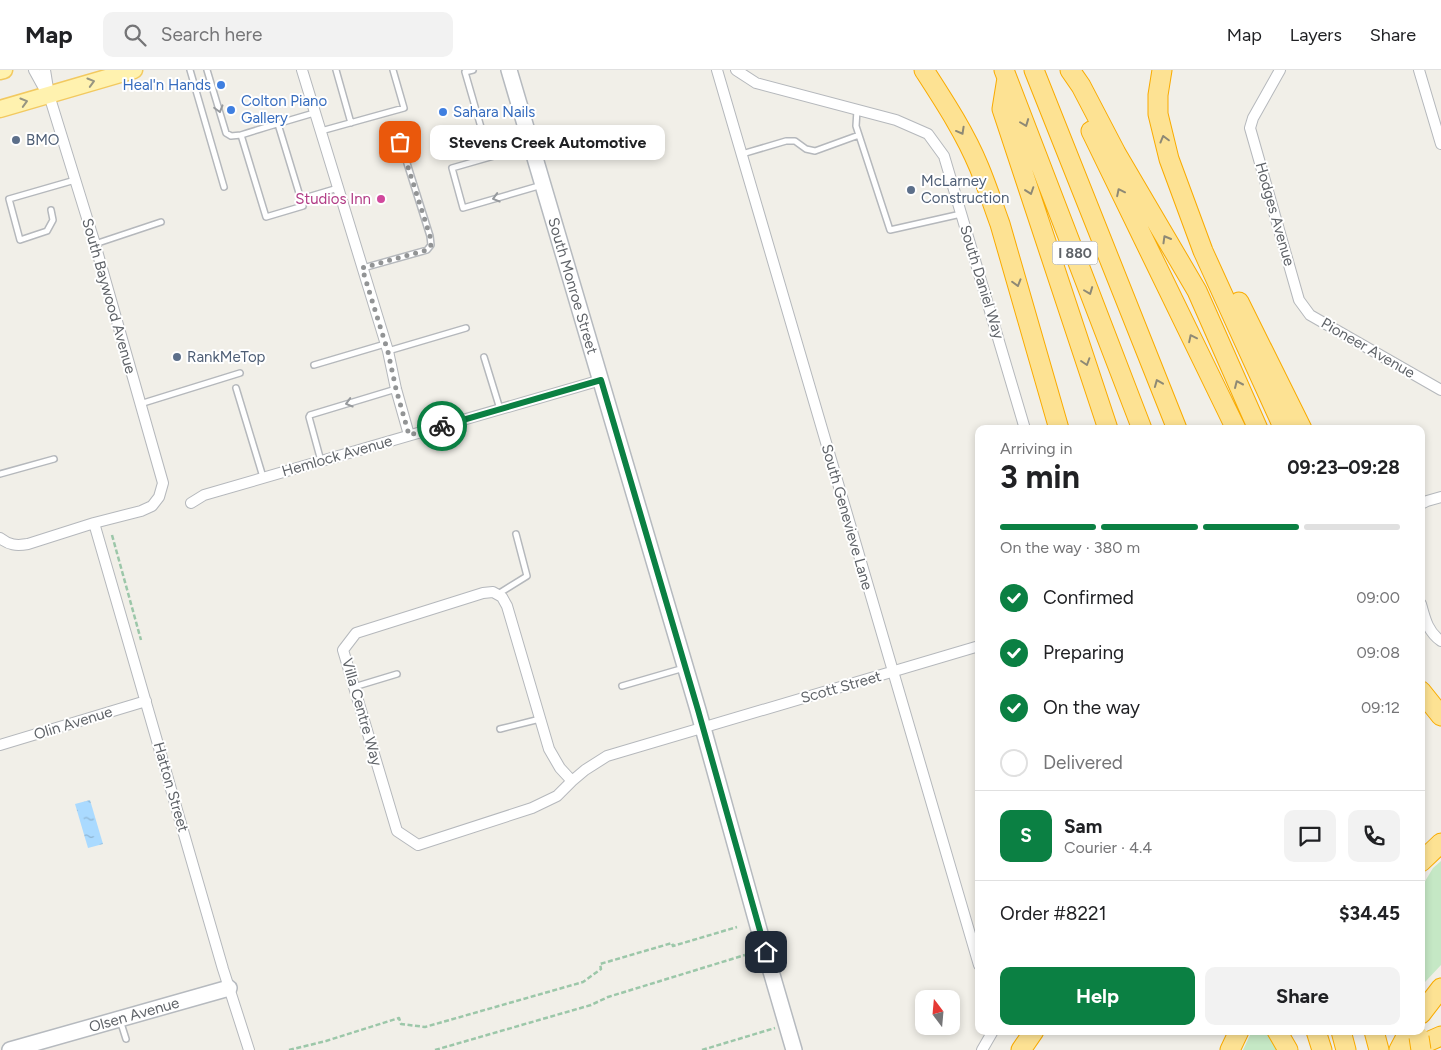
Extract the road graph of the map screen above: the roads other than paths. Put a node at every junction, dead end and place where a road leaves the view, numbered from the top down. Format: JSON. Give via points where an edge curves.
{"nodes":[{"id":1,"x":4,"y":70,"type":"edge"},
{"id":2,"x":34,"y":70,"type":"edge"},
{"id":3,"x":45,"y":70,"type":"edge"},
{"id":4,"x":134,"y":70,"type":"edge"},
{"id":5,"x":190,"y":70,"type":"edge"},
{"id":6,"x":207,"y":70,"type":"edge"},
{"id":7,"x":302,"y":70,"type":"edge"},
{"id":8,"x":336,"y":70,"type":"edge"},
{"id":9,"x":393,"y":70,"type":"edge"},
{"id":10,"x":473,"y":70,"type":"edge"},
{"id":11,"x":508,"y":70,"type":"edge"},
{"id":12,"x":717,"y":70,"type":"edge"},
{"id":13,"x":736,"y":70,"type":"edge"},
{"id":14,"x":924,"y":70,"type":"edge"},
{"id":15,"x":931,"y":70,"type":"edge"},
{"id":16,"x":1034,"y":70,"type":"edge"},
{"id":17,"x":1066,"y":70,"type":"edge"},
{"id":18,"x":1070,"y":70,"type":"edge"},
{"id":19,"x":1162,"y":70,"type":"edge"},
{"id":20,"x":1280,"y":70,"type":"edge"},
{"id":21,"x":1419,"y":70,"type":"edge"},
{"id":22,"x":0,"y":71,"type":"edge"},
{"id":23,"x":1005,"y":74,"type":"edge"},
{"id":24,"x":936,"y":89,"type":"junction"},
{"id":25,"x":48,"y":95,"type":"junction"},
{"id":26,"x":0,"y":109,"type":"edge"},
{"id":27,"x":857,"y":110,"type":"junction"},
{"id":28,"x":314,"y":113,"type":"junction"},
{"id":29,"x":352,"y":123,"type":"junction"},
{"id":30,"x":278,"y":124,"type":"junction"},
{"id":31,"x":320,"y":131,"type":"junction"},
{"id":32,"x":241,"y":135,"type":"junction"},
{"id":33,"x":859,"y":135,"type":"junction"},
{"id":34,"x":530,"y":141,"type":"junction"},
{"id":35,"x":400,"y":142,"type":"dead end"},
{"id":36,"x":1441,"y":144,"type":"edge"},
{"id":37,"x":742,"y":154,"type":"junction"},
{"id":38,"x":75,"y":180,"type":"junction"},
{"id":39,"x":543,"y":185,"type":"junction"},
{"id":40,"x":1178,"y":186,"type":"junction"},
{"id":41,"x":224,"y":187,"type":"dead end"},
{"id":42,"x":338,"y":188,"type":"junction"},
{"id":43,"x":301,"y":199,"type":"junction"},
{"id":44,"x":51,"y":210,"type":"dead end"},
{"id":45,"x":962,"y":214,"type":"junction"},
{"id":46,"x":162,"y":222,"type":"dead end"},
{"id":47,"x":95,"y":244,"type":"junction"},
{"id":48,"x":362,"y":268,"type":"junction"},
{"id":49,"x":1299,"y":300,"type":"joint"},
{"id":50,"x":466,"y":328,"type":"dead end"},
{"id":51,"x":386,"y":348,"type":"junction"},
{"id":52,"x":484,"y":357,"type":"dead end"},
{"id":53,"x":314,"y":365,"type":"dead end"},
{"id":54,"x":240,"y":373,"type":"dead end"},
{"id":55,"x":601,"y":380,"type":"junction"},
{"id":56,"x":236,"y":388,"type":"dead end"},
{"id":57,"x":396,"y":389,"type":"junction"},
{"id":58,"x":1441,"y":390,"type":"edge"},
{"id":59,"x":140,"y":404,"type":"junction"},
{"id":60,"x":500,"y":410,"type":"junction"},
{"id":61,"x":1025,"y":425,"type":"edge"},
{"id":62,"x":1058,"y":425,"type":"edge"},
{"id":63,"x":1107,"y":425,"type":"edge"},
{"id":64,"x":1140,"y":425,"type":"edge"},
{"id":65,"x":1174,"y":425,"type":"edge"},
{"id":66,"x":1234,"y":425,"type":"edge"},
{"id":67,"x":1256,"y":425,"type":"edge"},
{"id":68,"x":1282,"y":425,"type":"edge"},
{"id":69,"x":1300,"y":425,"type":"edge"},
{"id":70,"x":409,"y":435,"type":"junction"},
{"id":71,"x":54,"y":459,"type":"dead end"},
{"id":72,"x":321,"y":461,"type":"junction"},
{"id":73,"x":0,"y":474,"type":"edge"},
{"id":74,"x":263,"y":478,"type":"junction"},
{"id":75,"x":1441,"y":496,"type":"edge"},
{"id":76,"x":1425,"y":501,"type":"edge"},
{"id":77,"x":191,"y":503,"type":"dead end"},
{"id":78,"x":94,"y":523,"type":"junction"},
{"id":79,"x":516,"y":534,"type":"dead end"},
{"id":80,"x":3,"y":540,"type":"edge"},
{"id":81,"x":498,"y":594,"type":"junction"},
{"id":82,"x":1425,"y":618,"type":"edge"},
{"id":83,"x":1441,"y":641,"type":"edge"},
{"id":84,"x":975,"y":647,"type":"edge"},
{"id":85,"x":686,"y":668,"type":"junction"},
{"id":86,"x":892,"y":672,"type":"junction"},
{"id":87,"x":397,"y":674,"type":"dead end"},
{"id":88,"x":1425,"y":684,"type":"edge"},
{"id":89,"x":622,"y":686,"type":"dead end"},
{"id":90,"x":354,"y":687,"type":"junction"},
{"id":91,"x":1425,"y":696,"type":"edge"},
{"id":92,"x":1441,"y":698,"type":"edge"},
{"id":93,"x":146,"y":700,"type":"junction"},
{"id":94,"x":1441,"y":716,"type":"edge"},
{"id":95,"x":540,"y":718,"type":"junction"},
{"id":96,"x":703,"y":727,"type":"junction"},
{"id":97,"x":500,"y":729,"type":"dead end"},
{"id":98,"x":0,"y":745,"type":"edge"},
{"id":99,"x":572,"y":781,"type":"junction"},
{"id":100,"x":1441,"y":843,"type":"edge"},
{"id":101,"x":1425,"y":858,"type":"edge"},
{"id":102,"x":975,"y":951,"type":"edge"},
{"id":103,"x":229,"y":988,"type":"junction"},
{"id":104,"x":1441,"y":988,"type":"edge"},
{"id":105,"x":1425,"y":1009,"type":"edge"},
{"id":106,"x":120,"y":1019,"type":"junction"},
{"id":107,"x":991,"y":1035,"type":"edge"},
{"id":108,"x":1031,"y":1035,"type":"edge"},
{"id":109,"x":1237,"y":1035,"type":"edge"},
{"id":110,"x":1279,"y":1035,"type":"edge"},
{"id":111,"x":1292,"y":1035,"type":"edge"},
{"id":112,"x":1317,"y":1035,"type":"edge"},
{"id":113,"x":1342,"y":1035,"type":"edge"},
{"id":114,"x":1441,"y":1036,"type":"edge"},
{"id":115,"x":1416,"y":1038,"type":"edge"},
{"id":116,"x":126,"y":1039,"type":"dead end"},
{"id":117,"x":10,"y":1050,"type":"edge"},
{"id":118,"x":249,"y":1050,"type":"edge"},
{"id":119,"x":794,"y":1050,"type":"edge"},
{"id":120,"x":982,"y":1050,"type":"edge"},
{"id":121,"x":1021,"y":1050,"type":"edge"},
{"id":122,"x":1230,"y":1050,"type":"edge"},
{"id":123,"x":1288,"y":1050,"type":"edge"},
{"id":124,"x":1296,"y":1050,"type":"edge"},
{"id":125,"x":1322,"y":1050,"type":"edge"},
{"id":126,"x":1346,"y":1050,"type":"edge"},
{"id":127,"x":1399,"y":1050,"type":"edge"}],
"edges":[{"from":1,"to":22,"type":"main road"},
{"from":2,"to":25,"type":"street","name":"South Baywood Avenue"},
{"from":3,"to":25,"type":"street","name":"South Baywood Avenue"},
{"from":25,"to":4,"type":"main road","one_way":true},
{"from":5,"to":41,"type":"lane"},
{"from":6,"to":32,"type":"lane","one_way":true,"via":[[226,133]]},
{"from":7,"to":28,"type":"street"},
{"from":8,"to":29,"type":"lane"},
{"from":9,"to":29,"type":"lane","via":[[404,108]]},
{"from":10,"to":34,"type":"lane","via":[[465,72],[487,148]]},
{"from":11,"to":34,"type":"main road","name":"South Monroe Street"},
{"from":12,"to":37,"type":"street","name":"South Genevieve Lane"},
{"from":13,"to":27,"type":"street","name":"South Daniel Way","via":[[756,83]]},
{"from":14,"to":24,"type":"highway"},
{"from":15,"to":24,"type":"highway"},
{"from":65,"to":16,"type":"highway","number":"I 880","one_way":true},
{"from":66,"to":17,"type":"highway","one_way":true,"via":[[1070,89]]},
{"from":67,"to":18,"type":"highway","one_way":true,"via":[[1197,291]]},
{"from":40,"to":19,"type":"highway","one_way":true,"via":[[1158,114]]},
{"from":20,"to":49,"type":"street","name":"Hodges Avenue","via":[[1252,118],[1250,128]]},
{"from":21,"to":36,"type":"street"},
{"from":23,"to":63,"type":"highway","one_way":true,"via":[[1002,109]]},
{"from":23,"to":64,"type":"highway","number":"I 880","one_way":true},
{"from":24,"to":62,"type":"highway","one_way":true,"via":[[978,166],[1000,224]]},
{"from":26,"to":25,"type":"main road","one_way":true},
{"from":25,"to":38,"type":"street","name":"South Baywood Avenue"},
{"from":27,"to":33,"type":"lane"},
{"from":27,"to":45,"type":"street","name":"South Daniel Way","via":[[896,120],[928,134],[944,156]]},
{"from":28,"to":30,"type":"lane"},
{"from":28,"to":31,"type":"street"},
{"from":29,"to":31,"type":"lane"},
{"from":30,"to":32,"type":"lane"},
{"from":30,"to":43,"type":"lane"},
{"from":31,"to":42,"type":"street"},
{"from":32,"to":43,"type":"lane","via":[[266,217],[303,206]]},
{"from":33,"to":37,"type":"lane","via":[[815,151],[795,141],[786,141]]},
{"from":33,"to":45,"type":"lane","via":[[890,230]]},
{"from":34,"to":39,"type":"main road","name":"South Monroe Street"},
{"from":39,"to":34,"type":"lane","one_way":true,"via":[[463,208],[452,168]]},
{"from":35,"to":48,"type":"lane","via":[[431,245],[427,250]]},
{"from":37,"to":86,"type":"street","name":"South Genevieve Lane"},
{"from":38,"to":44,"type":"lane","via":[[9,199],[20,240],[47,232],[53,220]]},
{"from":38,"to":47,"type":"street","name":"South Baywood Avenue"},
{"from":39,"to":55,"type":"main road","name":"South Monroe Street"},
{"from":40,"to":68,"type":"highway","via":[[1203,251]]},
{"from":40,"to":69,"type":"highway"},
{"from":42,"to":43,"type":"lane"},
{"from":42,"to":48,"type":"street"},
{"from":45,"to":61,"type":"street","name":"South Daniel Way"},
{"from":46,"to":47,"type":"lane"},
{"from":47,"to":59,"type":"street","name":"South Baywood Avenue"},
{"from":48,"to":51,"type":"street"},
{"from":49,"to":58,"type":"street","name":"Pioneer Avenue","via":[[1310,314]]},
{"from":50,"to":51,"type":"lane"},
{"from":51,"to":53,"type":"lane"},
{"from":51,"to":57,"type":"street"},
{"from":52,"to":60,"type":"lane"},
{"from":54,"to":59,"type":"lane"},
{"from":55,"to":60,"type":"street","name":"Hemlock Avenue"},
{"from":55,"to":85,"type":"main road","name":"South Monroe Street"},
{"from":56,"to":74,"type":"lane"},
{"from":57,"to":70,"type":"street"},
{"from":57,"to":72,"type":"lane","one_way":true,"via":[[310,415]]},
{"from":59,"to":78,"type":"street","name":"South Baywood Avenue","via":[[163,483],[159,497],[152,506],[140,511]]},
{"from":60,"to":70,"type":"street","name":"Hemlock Avenue"},
{"from":70,"to":72,"type":"street","name":"Hemlock Avenue"},
{"from":71,"to":73,"type":"lane"},
{"from":72,"to":74,"type":"street","name":"Hemlock Avenue"},
{"from":74,"to":77,"type":"street","name":"Hemlock Avenue","via":[[204,495]]},
{"from":75,"to":76,"type":"street"},
{"from":78,"to":80,"type":"street","via":[[28,544],[16,546]]},
{"from":78,"to":93,"type":"street","name":"Hatton Street"},
{"from":79,"to":81,"type":"lane","via":[[527,576]]},
{"from":81,"to":90,"type":"street","name":"Villa Centre Way","via":[[483,593],[356,632],[344,650]]},
{"from":81,"to":95,"type":"street","via":[[507,606]]},
{"from":82,"to":83,"type":"street","via":[[1428,628]]},
{"from":84,"to":86,"type":"street","name":"Scott Street"},
{"from":85,"to":89,"type":"lane"},
{"from":85,"to":96,"type":"main road","name":"South Monroe Street"},
{"from":86,"to":96,"type":"street","name":"Scott Street"},
{"from":86,"to":102,"type":"street","name":"South Genevieve Lane"},
{"from":87,"to":90,"type":"lane"},
{"from":88,"to":92,"type":"highway"},
{"from":90,"to":99,"type":"street","name":"Villa Centre Way","via":[[397,830],[418,845],[532,808],[557,796]]},
{"from":91,"to":94,"type":"highway"},
{"from":93,"to":98,"type":"street","name":"Olin Avenue"},
{"from":93,"to":103,"type":"street","name":"Hatton Street"},
{"from":95,"to":97,"type":"lane"},
{"from":95,"to":99,"type":"street","via":[[549,749]]},
{"from":96,"to":99,"type":"street","name":"Villa Centre Way","via":[[607,756]]},
{"from":96,"to":119,"type":"main road","name":"South Monroe Street"},
{"from":100,"to":101,"type":"highway"},
{"from":103,"to":106,"type":"main road","name":"Olsen Avenue"},
{"from":103,"to":118,"type":"street","name":"Hatton Street"},
{"from":104,"to":105,"type":"highway"},
{"from":106,"to":116,"type":"lane"},
{"from":106,"to":117,"type":"main road","name":"Olsen Avenue"},
{"from":107,"to":120,"type":"street"},
{"from":108,"to":121,"type":"highway"},
{"from":109,"to":122,"type":"highway"},
{"from":110,"to":123,"type":"highway"},
{"from":111,"to":124,"type":"highway"},
{"from":112,"to":125,"type":"highway"},
{"from":113,"to":126,"type":"highway"},
{"from":114,"to":115,"type":"highway"},
{"from":115,"to":127,"type":"highway"}]}
